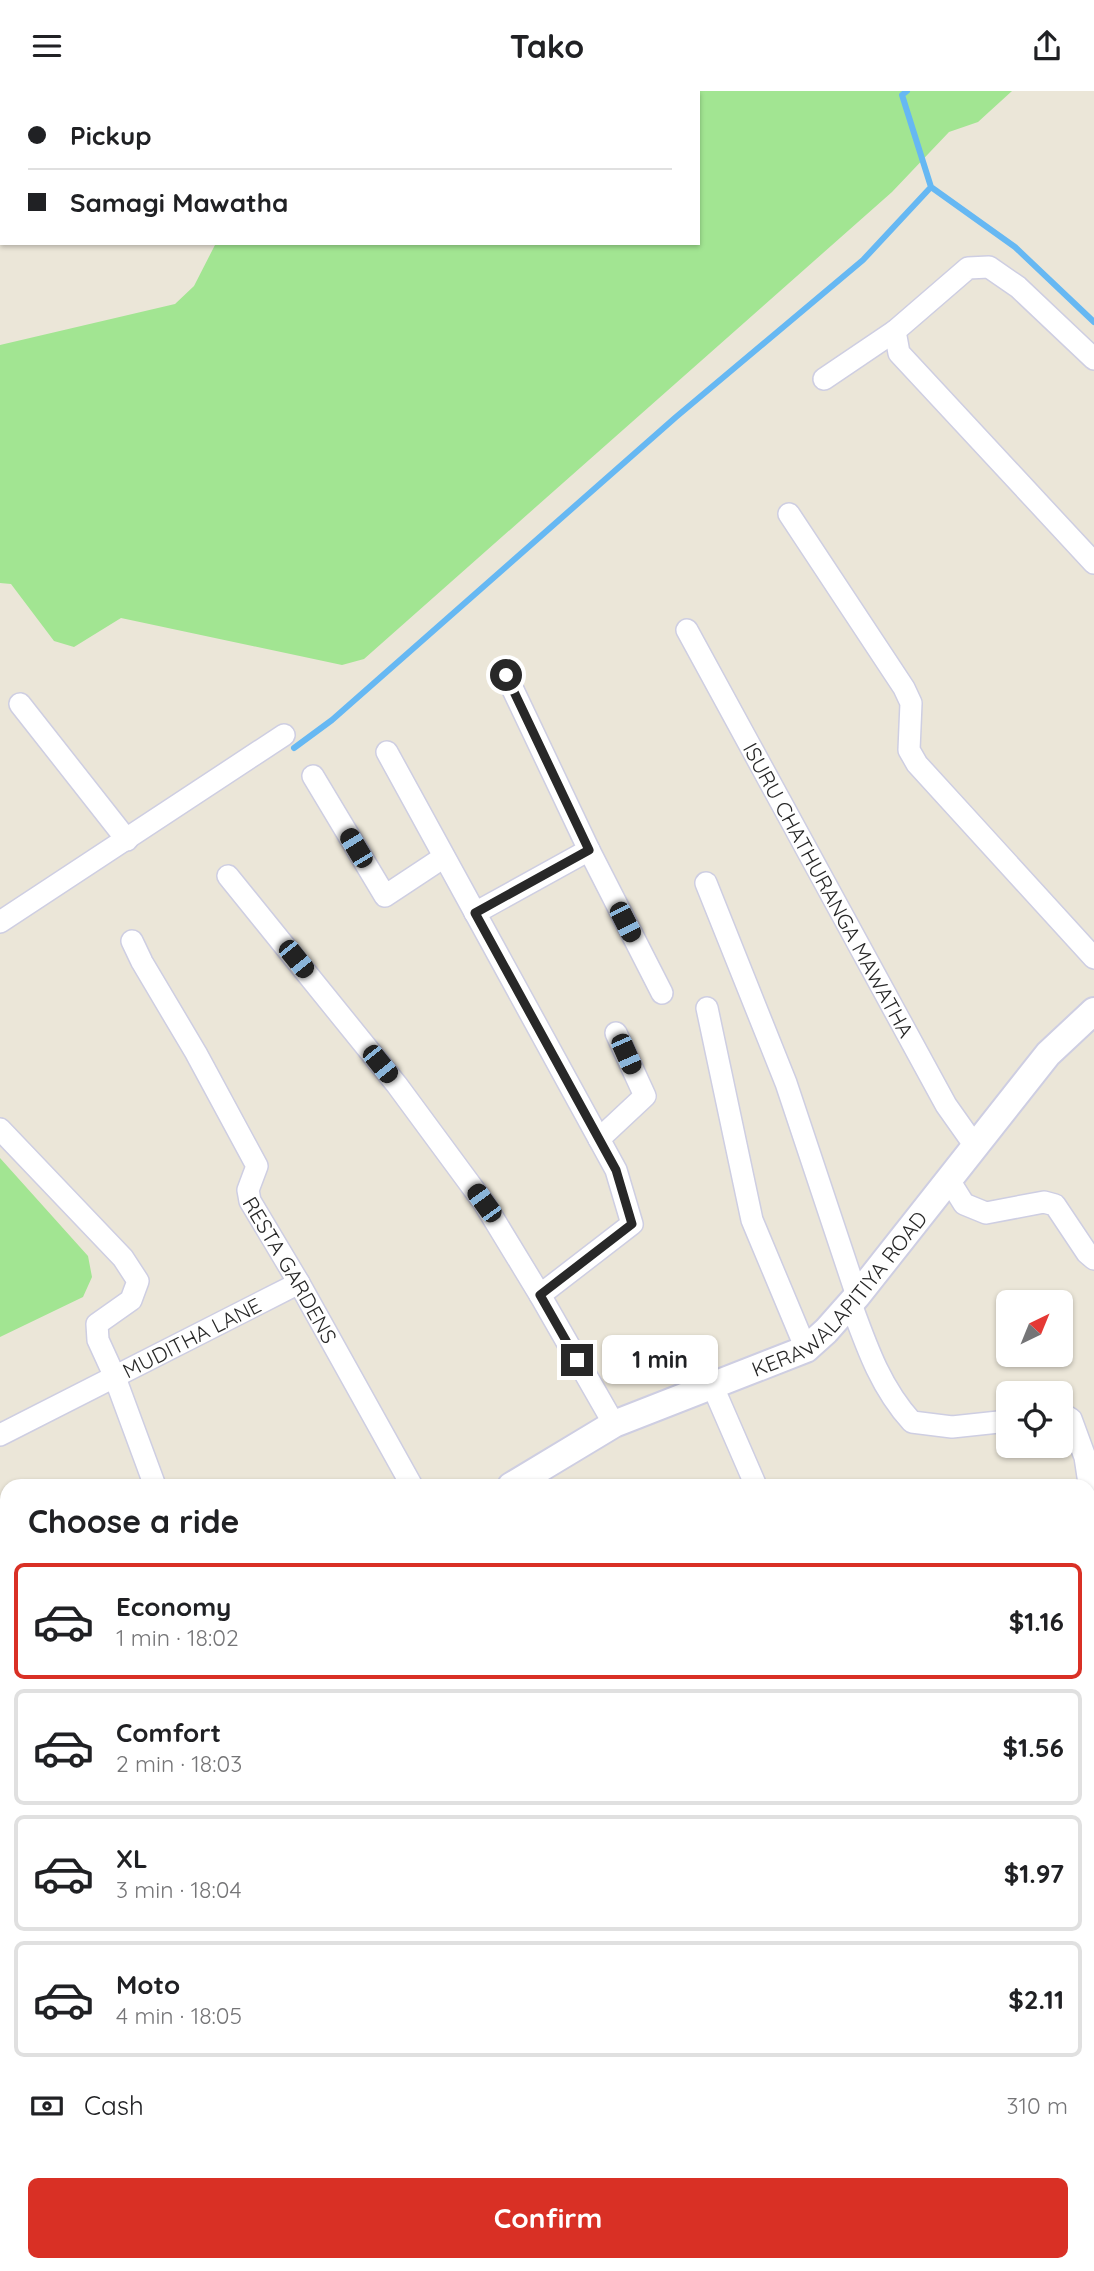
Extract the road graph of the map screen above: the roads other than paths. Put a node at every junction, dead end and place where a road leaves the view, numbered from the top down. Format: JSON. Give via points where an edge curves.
{"nodes":[{"id":1,"x":895,"y":331,"type":"junction"},
{"id":2,"x":1094,"y":359,"type":"edge"},
{"id":3,"x":824,"y":379,"type":"dead end"},
{"id":4,"x":789,"y":514,"type":"dead end"},
{"id":5,"x":1094,"y":563,"type":"edge"},
{"id":6,"x":687,"y":630,"type":"dead end"},
{"id":7,"x":506,"y":675,"type":"dead end"},
{"id":8,"x":20,"y":704,"type":"dead end"},
{"id":9,"x":284,"y":735,"type":"dead end"},
{"id":10,"x":387,"y":752,"type":"dead end"},
{"id":11,"x":313,"y":776,"type":"dead end"},
{"id":12,"x":127,"y":840,"type":"junction"},
{"id":13,"x":589,"y":850,"type":"junction"},
{"id":14,"x":444,"y":857,"type":"junction"},
{"id":15,"x":228,"y":876,"type":"dead end"},
{"id":16,"x":706,"y":883,"type":"dead end"},
{"id":17,"x":475,"y":913,"type":"junction"},
{"id":18,"x":0,"y":922,"type":"edge"},
{"id":19,"x":132,"y":941,"type":"dead end"},
{"id":20,"x":1094,"y":958,"type":"edge"},
{"id":21,"x":662,"y":993,"type":"dead end"},
{"id":22,"x":708,"y":1008,"type":"dead end"},
{"id":23,"x":1094,"y":1011,"type":"edge"},
{"id":24,"x":616,"y":1033,"type":"dead end"},
{"id":25,"x":0,"y":1129,"type":"edge"},
{"id":26,"x":599,"y":1139,"type":"junction"},
{"id":27,"x":975,"y":1146,"type":"junction"},
{"id":28,"x":949,"y":1180,"type":"junction"},
{"id":29,"x":1094,"y":1259,"type":"edge"},
{"id":30,"x":299,"y":1283,"type":"junction"},
{"id":31,"x":540,"y":1295,"type":"junction"},
{"id":32,"x":853,"y":1299,"type":"junction"},
{"id":33,"x":806,"y":1349,"type":"junction"},
{"id":34,"x":114,"y":1375,"type":"junction"},
{"id":35,"x":713,"y":1387,"type":"junction"},
{"id":36,"x":996,"y":1422,"type":"edge"},
{"id":37,"x":614,"y":1424,"type":"junction"},
{"id":38,"x":1073,"y":1424,"type":"edge"},
{"id":39,"x":0,"y":1435,"type":"edge"},
{"id":40,"x":152,"y":1479,"type":"edge"},
{"id":41,"x":408,"y":1479,"type":"edge"},
{"id":42,"x":530,"y":1479,"type":"edge"},
{"id":43,"x":754,"y":1479,"type":"edge"},
{"id":44,"x":1088,"y":1479,"type":"edge"}],
"edges":[{"from":1,"to":2,"type":"street","via":[[968,268],[989,267],[1018,287]]},
{"from":1,"to":3,"type":"street"},
{"from":1,"to":5,"type":"street","via":[[899,353]]},
{"from":4,"to":20,"type":"street","via":[[904,688],[911,703],[909,750],[917,764]]},
{"from":6,"to":27,"type":"street","name":"ISURU CHATHURANGA MAWATHA","via":[[946,1105]]},
{"from":7,"to":13,"type":"street"},
{"from":8,"to":12,"type":"street"},
{"from":9,"to":12,"type":"street"},
{"from":10,"to":14,"type":"street"},
{"from":11,"to":14,"type":"street","via":[[385,896]]},
{"from":12,"to":18,"type":"street"},
{"from":13,"to":17,"type":"street"},
{"from":13,"to":21,"type":"street"},
{"from":14,"to":17,"type":"street"},
{"from":15,"to":31,"type":"street","via":[[397,1085],[484,1203]]},
{"from":16,"to":32,"type":"street","via":[[786,1083]]},
{"from":17,"to":26,"type":"street"},
{"from":19,"to":30,"type":"street","name":"RESTA GARDENS","via":[[257,1166],[248,1190],[250,1201]]},
{"from":22,"to":33,"type":"street","via":[[752,1220]]},
{"from":23,"to":27,"type":"street","name":"KERAWALAPITIYA ROAD","via":[[1048,1055]]},
{"from":24,"to":26,"type":"street","via":[[645,1096]]},
{"from":25,"to":34,"type":"street","via":[[123,1258],[138,1281],[131,1300],[97,1324],[98,1341]]},
{"from":26,"to":31,"type":"street","via":[[616,1170],[632,1224]]},
{"from":27,"to":28,"type":"street","name":"KERAWALAPITIYA ROAD"},
{"from":28,"to":29,"type":"street","via":[[964,1204],[986,1213],[1044,1202],[1055,1205]]},
{"from":28,"to":32,"type":"street","name":"KERAWALAPITIYA ROAD"},
{"from":30,"to":34,"type":"street","name":"MUDITHA LANE"},
{"from":30,"to":41,"type":"street","name":"RESTA GARDENS"},
{"from":31,"to":37,"type":"street"},
{"from":32,"to":33,"type":"street","name":"KERAWALAPITIYA ROAD"},
{"from":32,"to":36,"type":"street","via":[[870,1356],[894,1402],[912,1422],[952,1427]]},
{"from":33,"to":35,"type":"street","name":"KERAWALAPITIYA ROAD"},
{"from":34,"to":39,"type":"street"},
{"from":34,"to":40,"type":"street","name":"MUDITHA LANE"},
{"from":35,"to":37,"type":"street","name":"KERAWALAPITIYA ROAD"},
{"from":35,"to":43,"type":"street"},
{"from":37,"to":42,"type":"street","name":"KERAWALAPITIYA ROAD"},
{"from":38,"to":44,"type":"street"}]}
